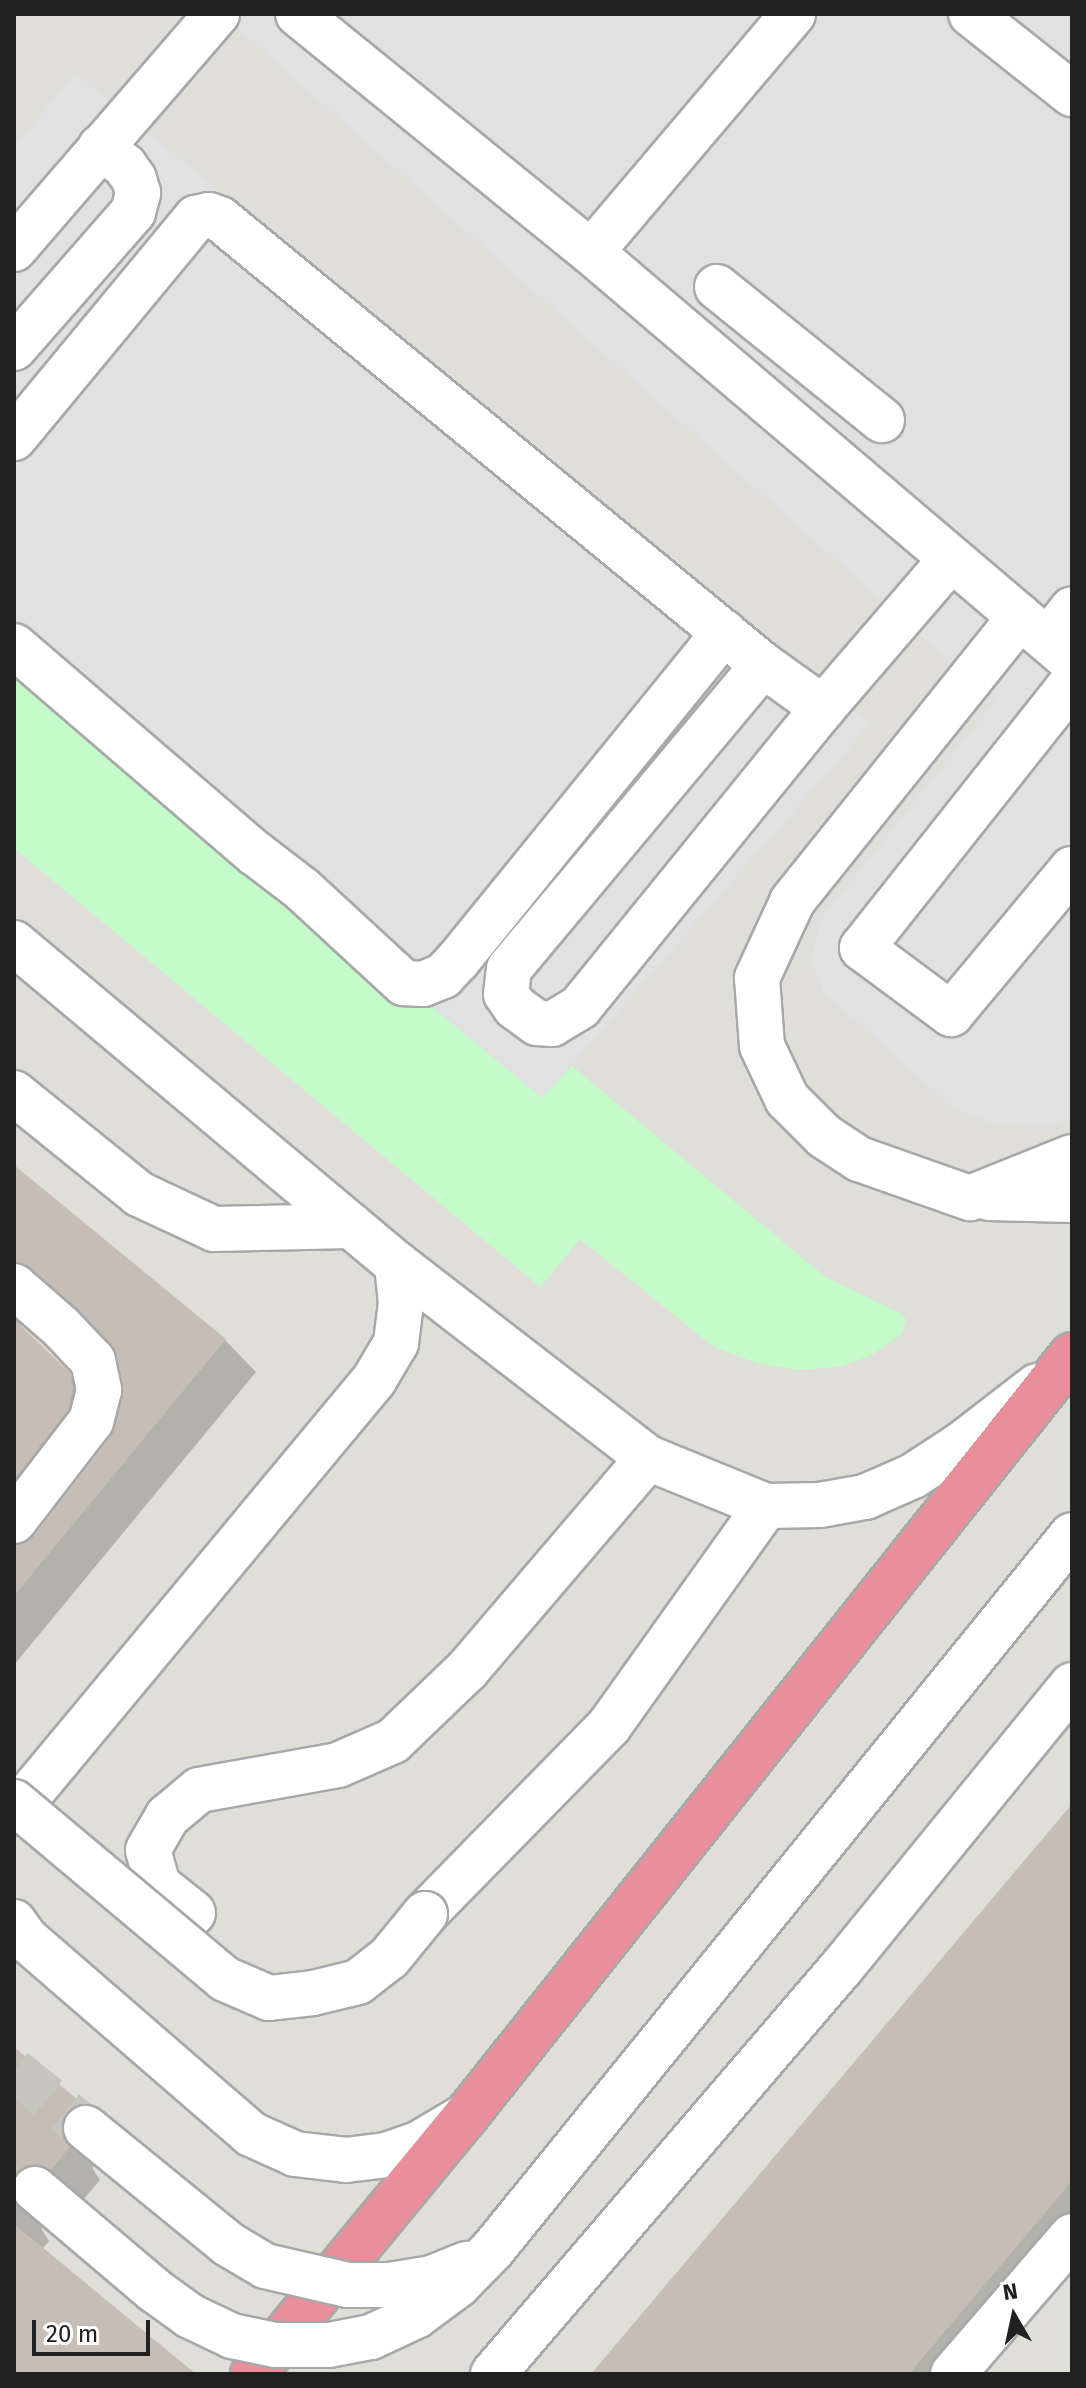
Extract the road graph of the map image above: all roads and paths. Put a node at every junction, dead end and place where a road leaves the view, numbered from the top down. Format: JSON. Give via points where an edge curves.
{"nodes":[{"id":1,"x":217,"y":14,"type":"edge"},
{"id":2,"x":298,"y":14,"type":"edge"},
{"id":3,"x":793,"y":14,"type":"edge"},
{"id":4,"x":971,"y":14,"type":"edge"},
{"id":5,"x":1072,"y":94,"type":"edge"},
{"id":6,"x":101,"y":147,"type":"junction"},
{"id":7,"x":14,"y":249,"type":"edge"},
{"id":8,"x":591,"y":252,"type":"junction"},
{"id":9,"x":717,"y":287,"type":"dead end"},
{"id":10,"x":14,"y":348,"type":"edge"},
{"id":11,"x":882,"y":420,"type":"dead end"},
{"id":12,"x":14,"y":438,"type":"edge"},
{"id":13,"x":951,"y":559,"type":"junction"},
{"id":14,"x":1053,"y":632,"type":"edge"},
{"id":15,"x":724,"y":633,"type":"junction"},
{"id":16,"x":14,"y":646,"type":"edge"},
{"id":17,"x":763,"y":665,"type":"junction"},
{"id":18,"x":1072,"y":683,"type":"edge"},
{"id":19,"x":823,"y":708,"type":"junction"},
{"id":20,"x":1072,"y":869,"type":"edge"},
{"id":21,"x":14,"y":943,"type":"edge"},
{"id":22,"x":14,"y":1093,"type":"edge"},
{"id":23,"x":1072,"y":1157,"type":"edge"},
{"id":24,"x":970,"y":1198,"type":"junction"},
{"id":25,"x":1072,"y":1200,"type":"edge"},
{"id":26,"x":351,"y":1226,"type":"junction"},
{"id":27,"x":397,"y":1264,"type":"junction"},
{"id":28,"x":14,"y":1286,"type":"edge"},
{"id":29,"x":1068,"y":1359,"type":"edge"},
{"id":30,"x":648,"y":1458,"type":"junction"},
{"id":31,"x":766,"y":1506,"type":"junction"},
{"id":32,"x":14,"y":1521,"type":"edge"},
{"id":33,"x":1072,"y":1535,"type":"edge"},
{"id":34,"x":1072,"y":1685,"type":"edge"},
{"id":35,"x":14,"y":1802,"type":"edge"},
{"id":36,"x":14,"y":1813,"type":"edge"},
{"id":37,"x":193,"y":1913,"type":"dead end"},
{"id":38,"x":14,"y":1922,"type":"edge"},
{"id":39,"x":465,"y":2117,"type":"junction"},
{"id":40,"x":86,"y":2128,"type":"tunnel mouth"},
{"id":41,"x":35,"y":2189,"type":"dead end"},
{"id":42,"x":1072,"y":2236,"type":"edge"},
{"id":43,"x":493,"y":2249,"type":"junction"},
{"id":44,"x":253,"y":2374,"type":"edge"},
{"id":45,"x":493,"y":2374,"type":"edge"},
{"id":46,"x":953,"y":2374,"type":"edge"}],
"edges":[{"from":1,"to":6,"type":"street"},
{"from":2,"to":8,"type":"street"},
{"from":3,"to":8,"type":"street"},
{"from":4,"to":5,"type":"street"},
{"from":6,"to":7,"type":"street"},
{"from":6,"to":10,"type":"street","via":[[134,179],[138,193],[133,212]]},
{"from":8,"to":13,"type":"street"},
{"from":9,"to":11,"type":"street"},
{"from":12,"to":15,"type":"street","via":[[196,218],[209,215],[232,228]]},
{"from":13,"to":14,"type":"street"},
{"from":13,"to":19,"type":"street"},
{"from":14,"to":24,"type":"street","via":[[792,902],[757,978],[762,1046],[787,1099],[824,1136],[859,1159]]},
{"from":15,"to":16,"type":"street","via":[[458,960],[443,976],[423,984],[404,983],[302,889]]},
{"from":15,"to":17,"type":"street"},
{"from":17,"to":19,"type":"street"},
{"from":17,"to":19,"type":"street","via":[[509,969],[506,994],[537,1023],[552,1024],[580,1007]]},
{"from":18,"to":20,"type":"street","via":[[862,948],[951,1014]]},
{"from":21,"to":26,"type":"street"},
{"from":22,"to":26,"type":"street","via":[[139,1194],[214,1229]]},
{"from":23,"to":24,"type":"street"},
{"from":24,"to":25,"type":"street"},
{"from":26,"to":27,"type":"street"},
{"from":27,"to":30,"type":"street"},
{"from":27,"to":36,"type":"street","via":[[401,1303],[396,1343],[374,1380]]},
{"from":28,"to":32,"type":"street","via":[[93,1361],[99,1390],[91,1421]]},
{"from":29,"to":31,"type":"street","via":[[913,1476],[865,1497]]},
{"from":29,"to":39,"type":"highway"},
{"from":30,"to":31,"type":"street"},
{"from":30,"to":37,"type":"street","via":[[467,1670],[393,1741],[338,1765],[199,1790],[168,1816],[148,1850],[158,1885]]},
{"from":31,"to":35,"type":"street","bridge":true,"via":[[609,1726],[425,1914],[389,1958],[358,1982],[269,1998],[225,1979]]},
{"from":33,"to":43,"type":"street","bridge":true},
{"from":34,"to":45,"type":"street","via":[[842,1967]]},
{"from":38,"to":39,"type":"street","via":[[26,1939],[251,2134],[295,2154],[346,2160],[386,2155]]},
{"from":39,"to":44,"type":"highway"},
{"from":40,"to":43,"type":"street","bridge":true,"via":[[228,2244],[265,2266],[300,2277],[389,2285],[432,2278]]},
{"from":41,"to":43,"type":"street","bridge":true,"via":[[190,2316],[232,2336],[275,2345],[329,2345],[371,2337],[416,2316],[458,2285]]},
{"from":42,"to":46,"type":"street"}]}
